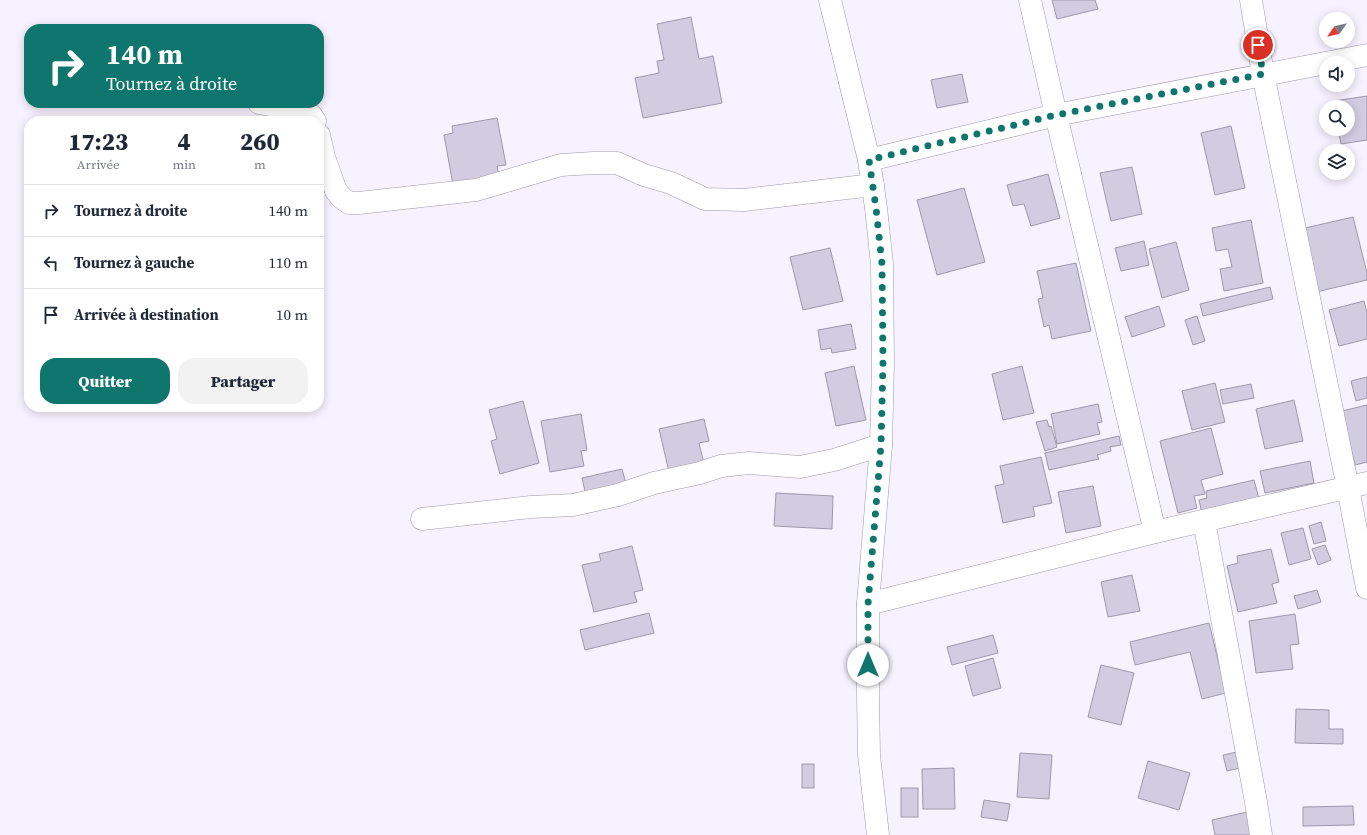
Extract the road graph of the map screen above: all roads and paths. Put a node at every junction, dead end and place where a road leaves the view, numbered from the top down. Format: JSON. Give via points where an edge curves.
{"nodes":[{"id":1,"x":830,"y":0,"type":"edge"},
{"id":2,"x":1030,"y":0,"type":"edge"},
{"id":3,"x":1251,"y":0,"type":"edge"},
{"id":4,"x":1367,"y":55,"type":"edge"},
{"id":5,"x":1263,"y":74,"type":"junction"},
{"id":6,"x":286,"y":108,"type":"edge"},
{"id":7,"x":1056,"y":115,"type":"junction"},
{"id":8,"x":312,"y":116,"type":"edge"},
{"id":9,"x":324,"y":157,"type":"edge"},
{"id":10,"x":869,"y":160,"type":"junction"},
{"id":11,"x":873,"y":185,"type":"junction"},
{"id":12,"x":881,"y":445,"type":"junction"},
{"id":13,"x":1358,"y":485,"type":"edge"},
{"id":14,"x":422,"y":519,"type":"dead end"},
{"id":15,"x":1204,"y":521,"type":"junction"},
{"id":16,"x":1155,"y":532,"type":"junction"},
{"id":17,"x":1367,"y":588,"type":"edge"},
{"id":18,"x":868,"y":604,"type":"junction"},
{"id":19,"x":878,"y":835,"type":"edge"},
{"id":20,"x":1261,"y":835,"type":"edge"}],
"edges":[{"from":1,"to":10,"type":"street"},
{"from":2,"to":7,"type":"street"},
{"from":3,"to":5,"type":"street"},
{"from":4,"to":5,"type":"street"},
{"from":5,"to":7,"type":"street"},
{"from":5,"to":13,"type":"street"},
{"from":6,"to":8,"type":"street","via":[[303,111]]},
{"from":7,"to":10,"type":"street"},
{"from":7,"to":16,"type":"street"},
{"from":9,"to":11,"type":"street","via":[[336,191],[349,203],[476,190],[561,165],[593,163],[617,164],[671,183],[706,199],[744,200]]},
{"from":10,"to":11,"type":"street"},
{"from":11,"to":12,"type":"street","via":[[882,264]]},
{"from":12,"to":14,"type":"street","via":[[816,464],[800,466],[749,462],[721,466],[654,483],[618,496],[573,505]]},
{"from":12,"to":18,"type":"street"},
{"from":13,"to":15,"type":"street"},
{"from":13,"to":17,"type":"street"},
{"from":15,"to":16,"type":"street"},
{"from":15,"to":20,"type":"street"},
{"from":16,"to":18,"type":"street"},
{"from":18,"to":19,"type":"street","via":[[869,755]]}]}
